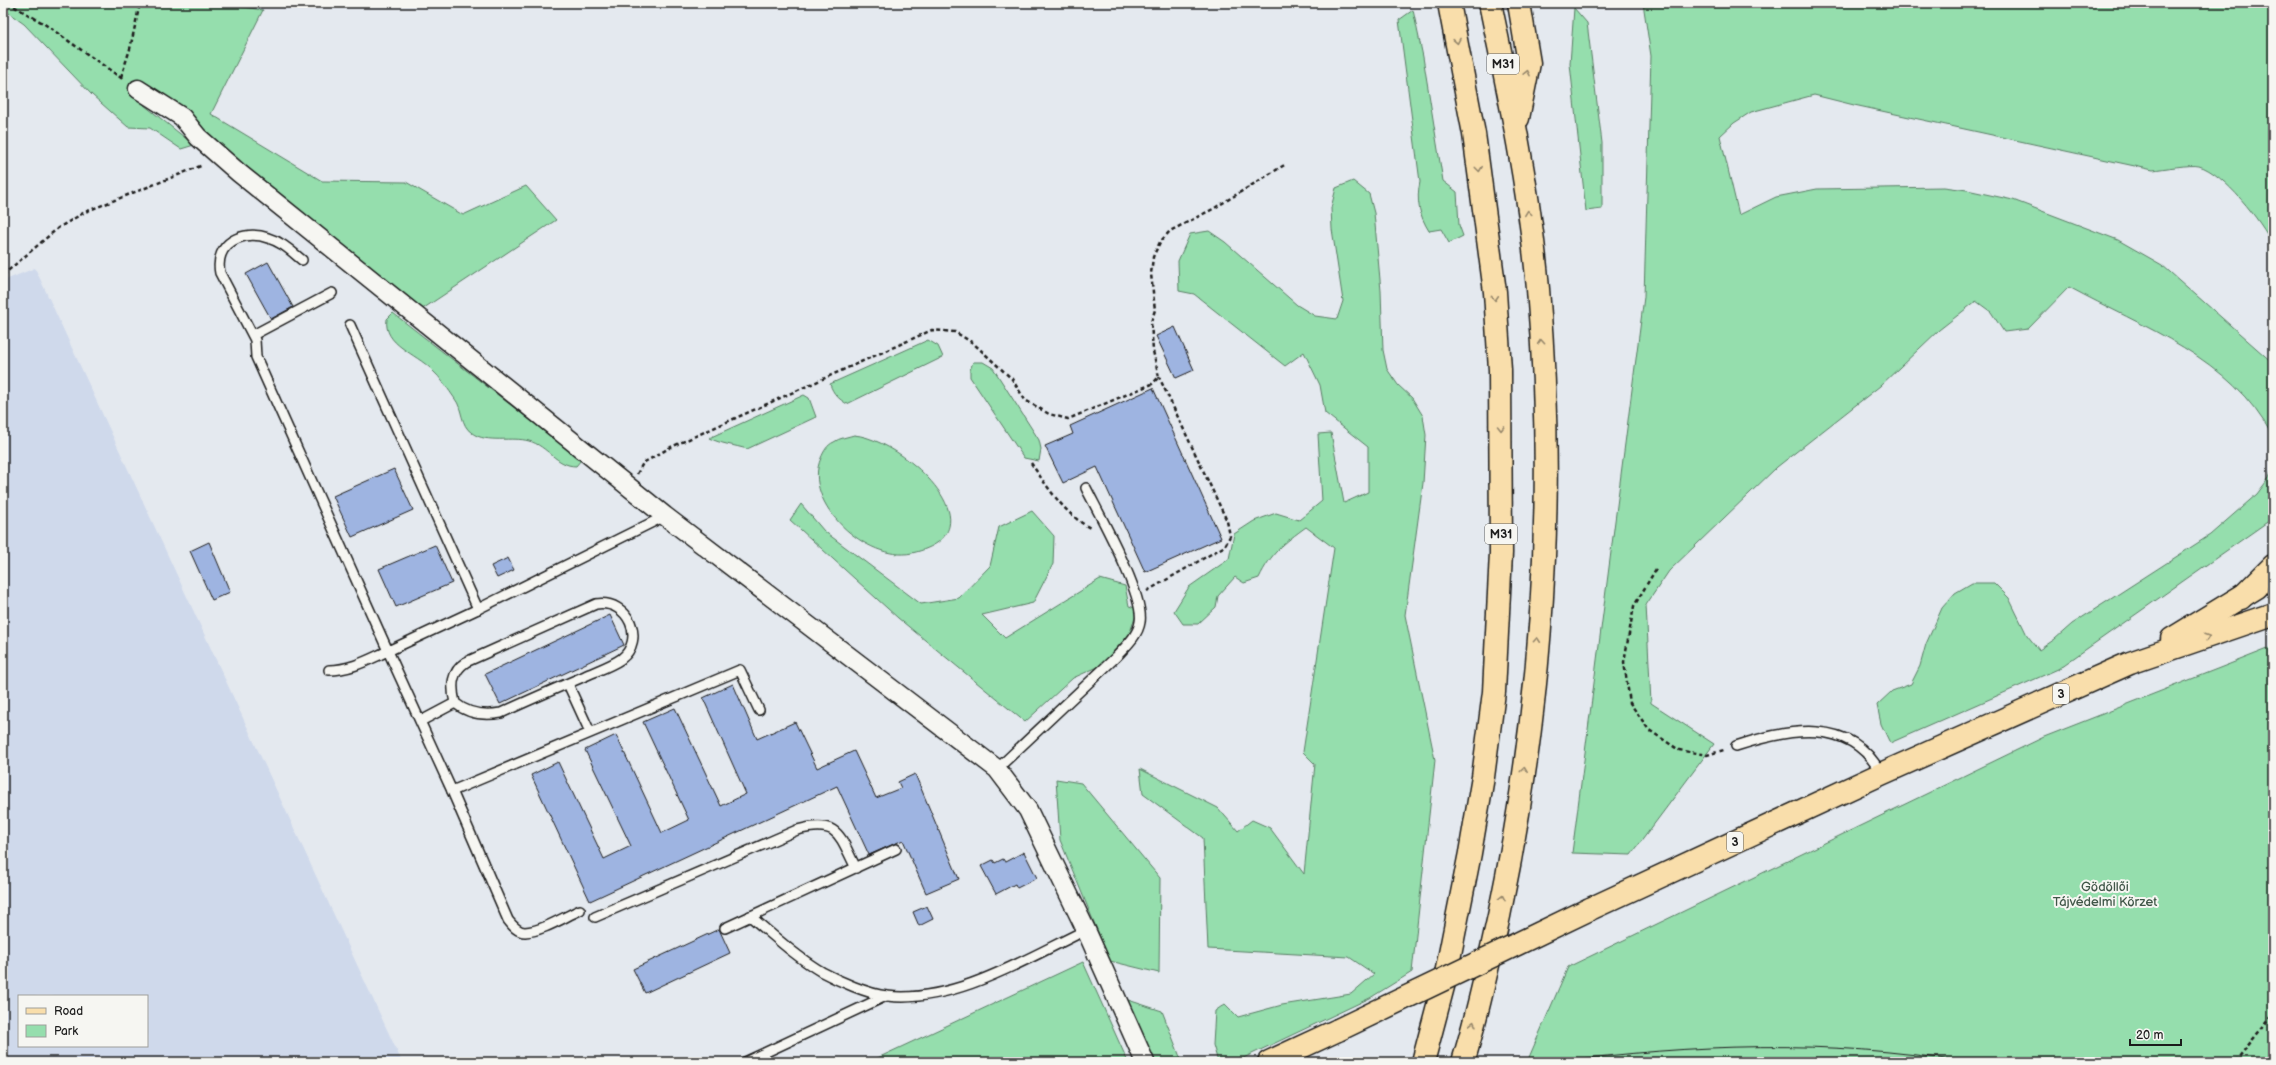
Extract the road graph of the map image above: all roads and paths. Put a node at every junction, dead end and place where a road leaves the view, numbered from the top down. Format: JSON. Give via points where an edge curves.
{"nodes":[{"id":1,"x":8,"y":3,"type":"edge"},
{"id":2,"x":140,"y":3,"type":"edge"},
{"id":3,"x":1449,"y":3,"type":"edge"},
{"id":4,"x":1490,"y":3,"type":"edge"},
{"id":5,"x":1519,"y":3,"type":"edge"},
{"id":6,"x":121,"y":77,"type":"junction"},
{"id":7,"x":138,"y":89,"type":"joint"},
{"id":8,"x":1516,"y":125,"type":"junction"},
{"id":9,"x":225,"y":161,"type":"junction"},
{"id":10,"x":1286,"y":164,"type":"dead end"},
{"id":11,"x":302,"y":260,"type":"dead end"},
{"id":12,"x":3,"y":274,"type":"edge"},
{"id":13,"x":332,"y":293,"type":"dead end"},
{"id":14,"x":350,"y":325,"type":"dead end"},
{"id":15,"x":253,"y":336,"type":"junction"},
{"id":16,"x":1159,"y":378,"type":"junction"},
{"id":17,"x":1031,"y":463,"type":"dead end"},
{"id":18,"x":628,"y":485,"type":"junction"},
{"id":19,"x":1086,"y":488,"type":"dead end"},
{"id":20,"x":665,"y":516,"type":"junction"},
{"id":21,"x":1111,"y":539,"type":"junction"},
{"id":22,"x":2273,"y":566,"type":"edge"},
{"id":23,"x":1656,"y":569,"type":"dead end"},
{"id":24,"x":2273,"y":577,"type":"edge"},
{"id":25,"x":1142,"y":594,"type":"dead end"},
{"id":26,"x":2241,"y":598,"type":"junction"},
{"id":27,"x":478,"y":609,"type":"junction"},
{"id":28,"x":2273,"y":614,"type":"edge"},
{"id":29,"x":388,"y":651,"type":"junction"},
{"id":30,"x":2130,"y":663,"type":"junction"},
{"id":31,"x":329,"y":670,"type":"dead end"},
{"id":32,"x":568,"y":684,"type":"junction"},
{"id":33,"x":455,"y":703,"type":"junction"},
{"id":34,"x":759,"y":710,"type":"dead end"},
{"id":35,"x":421,"y":721,"type":"junction"},
{"id":36,"x":590,"y":732,"type":"junction"},
{"id":37,"x":1736,"y":746,"type":"joint"},
{"id":38,"x":997,"y":769,"type":"junction"},
{"id":39,"x":1881,"y":774,"type":"junction"},
{"id":40,"x":452,"y":791,"type":"junction"},
{"id":41,"x":896,"y":849,"type":"dead end"},
{"id":42,"x":856,"y":868,"type":"junction"},
{"id":43,"x":580,"y":910,"type":"dead end"},
{"id":44,"x":750,"y":916,"type":"junction"},
{"id":45,"x":595,"y":917,"type":"dead end"},
{"id":46,"x":724,"y":928,"type":"dead end"},
{"id":47,"x":1086,"y":930,"type":"junction"},
{"id":48,"x":886,"y":996,"type":"junction"},
{"id":49,"x":2273,"y":1014,"type":"edge"},
{"id":50,"x":745,"y":1062,"type":"edge"},
{"id":51,"x":1145,"y":1062,"type":"edge"},
{"id":52,"x":1269,"y":1062,"type":"edge"},
{"id":53,"x":1423,"y":1062,"type":"edge"},
{"id":54,"x":1463,"y":1062,"type":"edge"},
{"id":55,"x":2235,"y":1062,"type":"edge"}],
"edges":[{"from":1,"to":6,"type":"path","via":[[43,23]]},
{"from":2,"to":6,"type":"path","via":[[130,50]]},
{"from":3,"to":53,"type":"main road","number":"M31","one_way":true,"via":[[1474,134],[1495,292],[1500,370],[1501,553],[1494,692],[1483,777],[1445,979]]},
{"from":4,"to":8,"type":"main road","number":"M31"},
{"from":8,"to":5,"type":"main road","one_way":true,"via":[[1529,63]]},
{"from":6,"to":7,"type":"path"},
{"from":7,"to":9,"type":"street","via":[[182,117],[198,137]]},
{"from":54,"to":8,"type":"main road","number":"M31","one_way":true,"via":[[1490,958],[1516,836],[1534,688],[1544,555],[1545,439],[1538,288]]},
{"from":9,"to":12,"type":"path","via":[[200,166],[85,212],[58,228]]},
{"from":9,"to":18,"type":"street"},
{"from":10,"to":16,"type":"path","via":[[1213,209],[1170,231],[1160,242],[1153,257],[1151,274],[1156,310],[1151,322],[1153,351]]},
{"from":11,"to":15,"type":"lane","via":[[286,246],[261,236],[242,236],[224,246],[219,258],[220,272]]},
{"from":13,"to":15,"type":"lane"},
{"from":14,"to":27,"type":"lane"},
{"from":15,"to":29,"type":"lane","via":[[256,357]]},
{"from":16,"to":18,"type":"path","via":[[1152,384],[1068,419],[1049,414],[1025,400],[1012,379],[973,342],[955,332],[932,330],[671,447],[643,463]]},
{"from":16,"to":25,"type":"path","via":[[1227,521],[1230,536],[1225,546]]},
{"from":17,"to":21,"type":"path","via":[[1054,497],[1083,524]]},
{"from":18,"to":20,"type":"street"},
{"from":19,"to":21,"type":"lane"},
{"from":20,"to":27,"type":"lane"},
{"from":20,"to":38,"type":"street"},
{"from":21,"to":38,"type":"lane","via":[[1138,596],[1141,614],[1138,631],[1116,657]]},
{"from":22,"to":26,"type":"main road"},
{"from":23,"to":37,"type":"path","via":[[1634,606],[1624,662],[1630,703],[1649,730],[1679,750],[1707,755]]},
{"from":24,"to":26,"type":"main road","number":"3"},
{"from":26,"to":30,"type":"main road","number":"3"},
{"from":27,"to":29,"type":"lane"},
{"from":30,"to":28,"type":"main road","number":"3","one_way":true},
{"from":29,"to":31,"type":"lane","via":[[343,670]]},
{"from":29,"to":35,"type":"lane"},
{"from":30,"to":39,"type":"main road","number":"3"},
{"from":32,"to":33,"type":"lane","via":[[501,713],[469,712]]},
{"from":32,"to":33,"type":"lane","via":[[614,663],[627,652],[632,639],[631,625],[614,605],[596,604],[466,662],[460,666],[453,678]]},
{"from":32,"to":36,"type":"lane"},
{"from":33,"to":35,"type":"lane"},
{"from":34,"to":36,"type":"lane","via":[[740,670]]},
{"from":35,"to":40,"type":"lane"},
{"from":36,"to":40,"type":"lane"},
{"from":37,"to":39,"type":"lane","via":[[1770,734],[1800,732],[1841,736],[1867,752]]},
{"from":38,"to":47,"type":"street","via":[[1028,810]]},
{"from":39,"to":52,"type":"main road","number":"3","bridge":true},
{"from":40,"to":43,"type":"lane","via":[[508,920],[515,929],[524,932],[538,929]]},
{"from":41,"to":42,"type":"lane"},
{"from":42,"to":44,"type":"lane"},
{"from":42,"to":45,"type":"lane","via":[[840,836],[826,826],[814,826],[797,830]]},
{"from":44,"to":46,"type":"lane"},
{"from":44,"to":48,"type":"lane","via":[[821,971],[848,984]]},
{"from":47,"to":48,"type":"lane","via":[[973,983],[943,993],[916,998]]},
{"from":47,"to":51,"type":"street"},
{"from":48,"to":50,"type":"lane"},
{"from":49,"to":55,"type":"path"}]}
